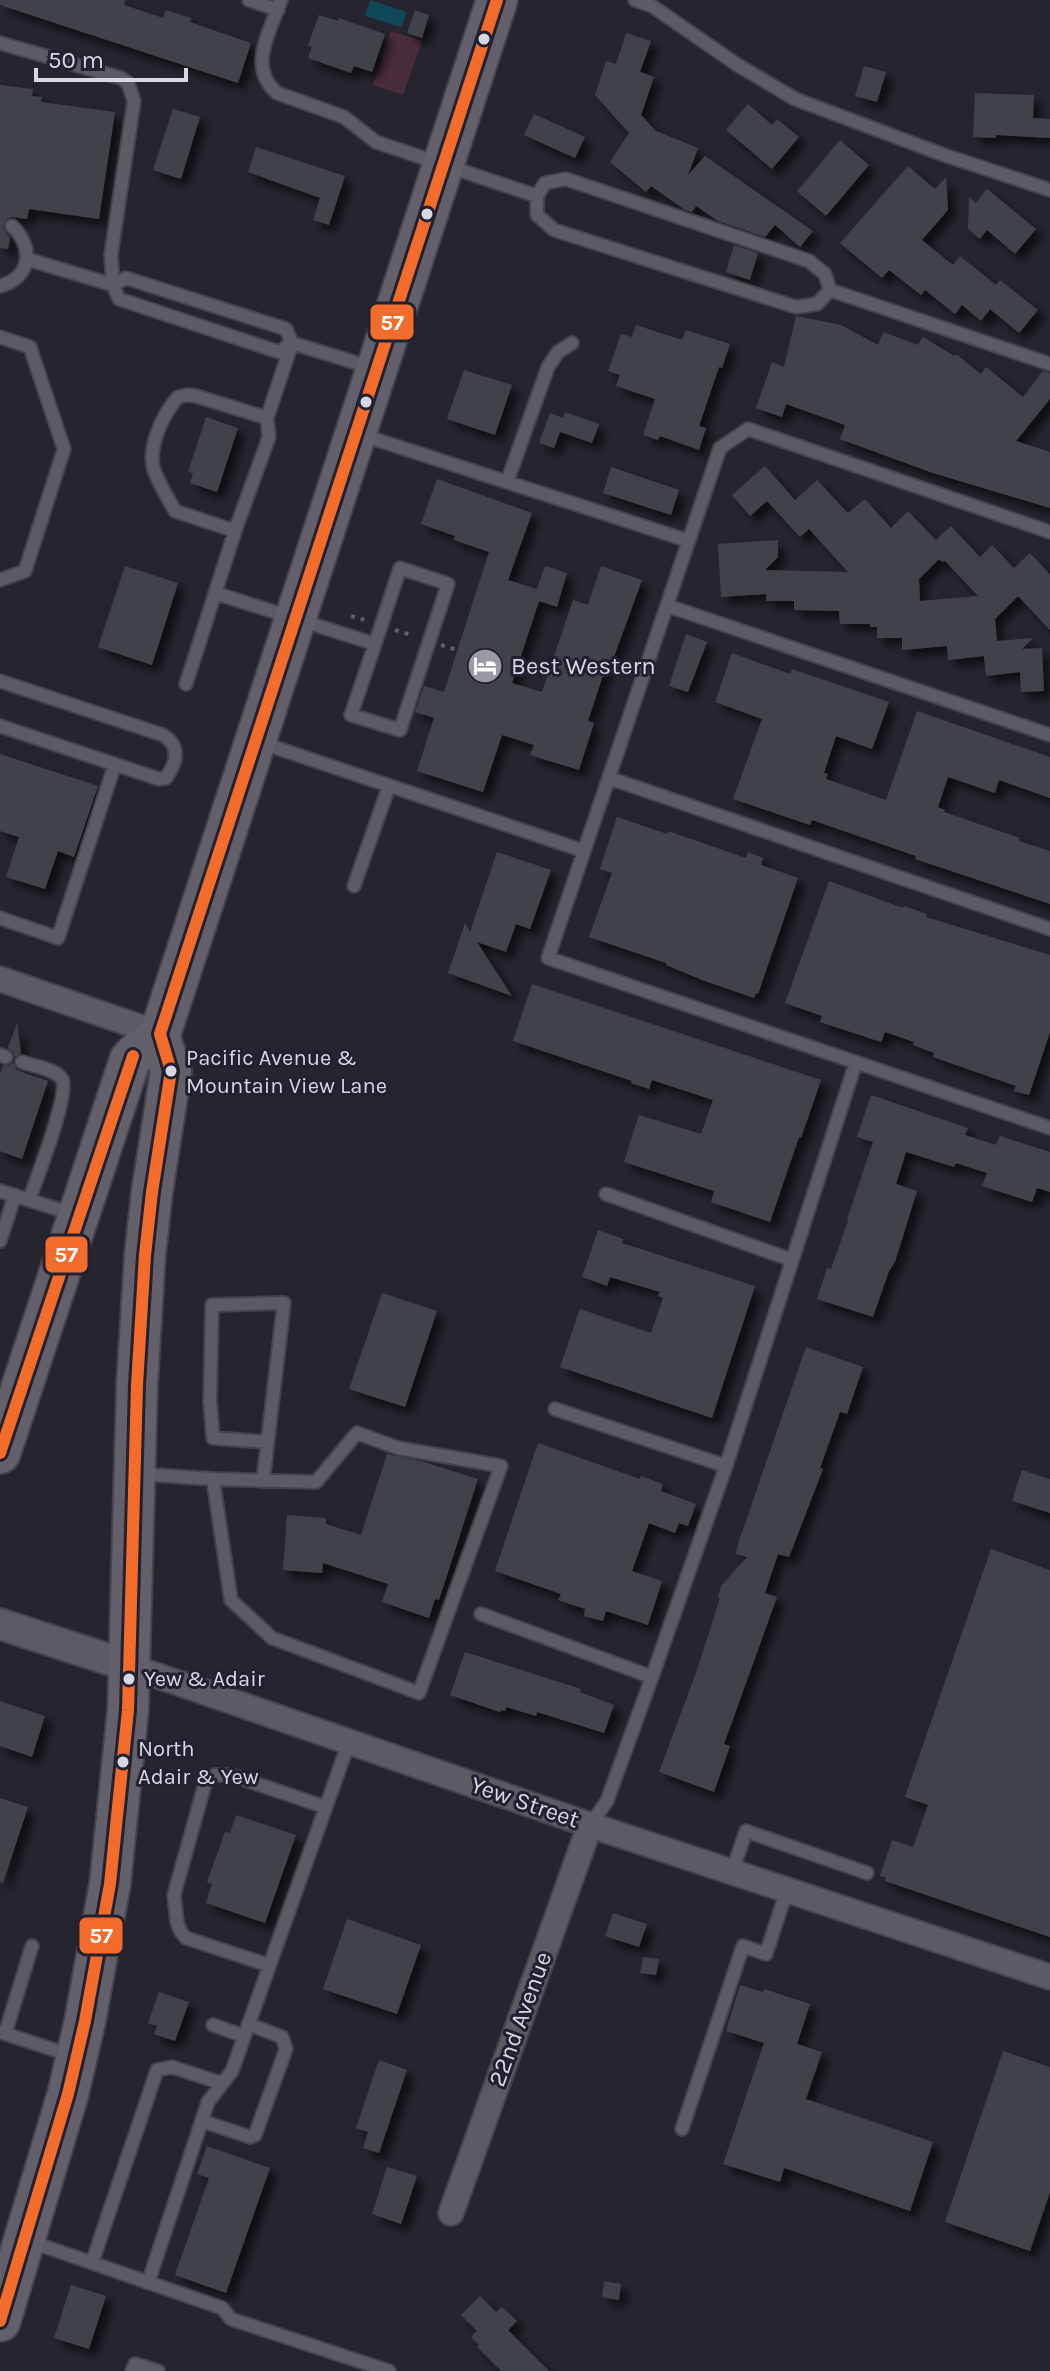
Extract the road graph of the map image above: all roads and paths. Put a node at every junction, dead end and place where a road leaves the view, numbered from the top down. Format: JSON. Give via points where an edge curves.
{"nodes":[{"id":1,"x":249,"y":0,"type":"edge"},
{"id":2,"x":497,"y":0,"type":"edge"},
{"id":3,"x":635,"y":0,"type":"edge"},
{"id":4,"x":280,"y":5,"type":"edge"},
{"id":5,"x":0,"y":43,"type":"edge"},
{"id":6,"x":444,"y":165,"type":"junction"},
{"id":7,"x":1050,"y":190,"type":"edge"},
{"id":8,"x":537,"y":196,"type":"junction"},
{"id":9,"x":12,"y":226,"type":"dead end"},
{"id":10,"x":27,"y":259,"type":"junction"},
{"id":11,"x":113,"y":285,"type":"junction"},
{"id":12,"x":0,"y":286,"type":"edge"},
{"id":13,"x":830,"y":290,"type":"junction"},
{"id":14,"x":0,"y":337,"type":"edge"},
{"id":15,"x":292,"y":343,"type":"junction"},
{"id":16,"x":572,"y":343,"type":"dead end"},
{"id":17,"x":1050,"y":364,"type":"edge"},
{"id":18,"x":376,"y":369,"type":"junction"},
{"id":19,"x":267,"y":418,"type":"junction"},
{"id":20,"x":355,"y":432,"type":"junction"},
{"id":21,"x":507,"y":482,"type":"junction"},
{"id":22,"x":235,"y":531,"type":"junction"},
{"id":23,"x":1050,"y":532,"type":"edge"},
{"id":24,"x":689,"y":541,"type":"junction"},
{"id":25,"x":0,"y":580,"type":"edge"},
{"id":26,"x":215,"y":593,"type":"junction"},
{"id":27,"x":668,"y":606,"type":"junction"},
{"id":28,"x":351,"y":616,"type":"dead end"},
{"id":29,"x":295,"y":619,"type":"junction"},
{"id":30,"x":380,"y":625,"type":"junction"},
{"id":31,"x":429,"y":641,"type":"junction"},
{"id":32,"x":375,"y":644,"type":"junction"},
{"id":33,"x":457,"y":650,"type":"dead end"},
{"id":34,"x":0,"y":681,"type":"edge"},
{"id":35,"x":186,"y":684,"type":"dead end"},
{"id":36,"x":0,"y":726,"type":"edge"},
{"id":37,"x":1050,"y":735,"type":"edge"},
{"id":38,"x":255,"y":741,"type":"junction"},
{"id":39,"x":115,"y":764,"type":"junction"},
{"id":40,"x":609,"y":778,"type":"junction"},
{"id":41,"x":389,"y":786,"type":"junction"},
{"id":42,"x":584,"y":851,"type":"junction"},
{"id":43,"x":354,"y":886,"type":"dead end"},
{"id":44,"x":0,"y":918,"type":"edge"},
{"id":45,"x":1050,"y":929,"type":"edge"},
{"id":46,"x":0,"y":979,"type":"edge"},
{"id":47,"x":160,"y":1034,"type":"junction"},
{"id":48,"x":22,"y":1062,"type":"dead end"},
{"id":49,"x":856,"y":1062,"type":"junction"},
{"id":50,"x":1050,"y":1128,"type":"edge"},
{"id":51,"x":0,"y":1191,"type":"edge"},
{"id":52,"x":606,"y":1194,"type":"dead end"},
{"id":53,"x":15,"y":1195,"type":"junction"},
{"id":54,"x":29,"y":1200,"type":"junction"},
{"id":55,"x":79,"y":1215,"type":"junction"},
{"id":56,"x":0,"y":1241,"type":"edge"},
{"id":57,"x":792,"y":1260,"type":"junction"},
{"id":58,"x":555,"y":1409,"type":"dead end"},
{"id":59,"x":267,"y":1442,"type":"junction"},
{"id":60,"x":0,"y":1453,"type":"edge"},
{"id":61,"x":726,"y":1466,"type":"junction"},
{"id":62,"x":136,"y":1474,"type":"junction"},
{"id":63,"x":213,"y":1479,"type":"junction"},
{"id":64,"x":263,"y":1481,"type":"junction"},
{"id":65,"x":481,"y":1614,"type":"dead end"},
{"id":66,"x":0,"y":1624,"type":"edge"},
{"id":67,"x":129,"y":1666,"type":"junction"},
{"id":68,"x":652,"y":1677,"type":"junction"},
{"id":69,"x":349,"y":1742,"type":"junction"},
{"id":70,"x":325,"y":1807,"type":"junction"},
{"id":71,"x":590,"y":1825,"type":"junction"},
{"id":72,"x":732,"y":1872,"type":"junction"},
{"id":73,"x":867,"y":1873,"type":"dead end"},
{"id":74,"x":787,"y":1890,"type":"junction"},
{"id":75,"x":32,"y":1946,"type":"dead end"},
{"id":76,"x":268,"y":1965,"type":"junction"},
{"id":77,"x":1050,"y":1977,"type":"edge"},
{"id":78,"x":213,"y":2025,"type":"dead end"},
{"id":79,"x":246,"y":2030,"type":"junction"},
{"id":80,"x":3,"y":2033,"type":"edge"},
{"id":81,"x":76,"y":2057,"type":"junction"},
{"id":82,"x":221,"y":2083,"type":"junction"},
{"id":83,"x":202,"y":2121,"type":"junction"},
{"id":84,"x":682,"y":2129,"type":"dead end"},
{"id":85,"x":451,"y":2213,"type":"dead end"},
{"id":86,"x":26,"y":2240,"type":"junction"},
{"id":87,"x":92,"y":2263,"type":"junction"},
{"id":88,"x":148,"y":2283,"type":"junction"},
{"id":89,"x":0,"y":2321,"type":"edge"},
{"id":90,"x":132,"y":2371,"type":"edge"},
{"id":91,"x":158,"y":2371,"type":"edge"},
{"id":92,"x":389,"y":2371,"type":"edge"}],
"edges":[{"from":1,"to":4,"type":"lane"},
{"from":2,"to":6,"type":"highway"},
{"from":3,"to":7,"type":"lane","via":[[795,99]]},
{"from":4,"to":6,"type":"lane","via":[[260,62],[268,86],[344,117],[376,142]]},
{"from":5,"to":11,"type":"lane","via":[[128,83],[134,101],[111,255]]},
{"from":6,"to":8,"type":"lane"},
{"from":6,"to":18,"type":"highway"},
{"from":8,"to":13,"type":"lane","via":[[545,183],[566,179],[809,261],[825,274]]},
{"from":8,"to":13,"type":"lane","via":[[537,215],[554,230],[796,307],[817,304]]},
{"from":9,"to":10,"type":"lane","via":[[26,246]]},
{"from":10,"to":11,"type":"lane"},
{"from":10,"to":12,"type":"lane","via":[[15,280]]},
{"from":11,"to":15,"type":"lane","via":[[126,278],[271,324],[286,329]]},
{"from":11,"to":15,"type":"lane","via":[[119,299],[279,352]]},
{"from":13,"to":17,"type":"lane"},
{"from":14,"to":25,"type":"lane","via":[[30,347],[64,449],[25,571]]},
{"from":15,"to":18,"type":"lane"},
{"from":15,"to":19,"type":"lane"},
{"from":16,"to":21,"type":"lane","via":[[548,367]]},
{"from":18,"to":20,"type":"highway"},
{"from":19,"to":22,"type":"lane","via":[[269,437]]},
{"from":19,"to":22,"type":"lane","via":[[188,395],[178,397],[152,454],[153,468],[175,511]]},
{"from":20,"to":21,"type":"lane"},
{"from":20,"to":29,"type":"highway"},
{"from":21,"to":24,"type":"lane"},
{"from":22,"to":26,"type":"lane"},
{"from":23,"to":24,"type":"lane","via":[[748,429],[720,448]]},
{"from":24,"to":27,"type":"lane"},
{"from":26,"to":29,"type":"lane"},
{"from":26,"to":35,"type":"lane"},
{"from":27,"to":37,"type":"lane"},
{"from":27,"to":40,"type":"lane"},
{"from":28,"to":30,"type":"path"},
{"from":29,"to":32,"type":"lane"},
{"from":29,"to":38,"type":"highway"},
{"from":30,"to":31,"type":"path"},
{"from":30,"to":31,"type":"lane","via":[[400,568],[448,584]]},
{"from":30,"to":32,"type":"lane"},
{"from":31,"to":32,"type":"lane","via":[[400,730],[351,715]]},
{"from":31,"to":33,"type":"path"},
{"from":34,"to":39,"type":"lane","via":[[163,735],[176,748],[166,778]]},
{"from":36,"to":39,"type":"lane"},
{"from":38,"to":41,"type":"lane"},
{"from":38,"to":47,"type":"highway"},
{"from":39,"to":44,"type":"lane","via":[[58,938]]},
{"from":40,"to":42,"type":"lane"},
{"from":40,"to":45,"type":"lane"},
{"from":41,"to":42,"type":"lane"},
{"from":41,"to":43,"type":"lane"},
{"from":42,"to":49,"type":"lane","via":[[548,958]]},
{"from":46,"to":47,"type":"street"},
{"from":47,"to":55,"type":"highway","via":[[130,1060]]},
{"from":47,"to":62,"type":"highway","via":[[171,1071],[145,1255]]},
{"from":48,"to":54,"type":"lane","via":[[55,1073],[64,1084]]},
{"from":49,"to":50,"type":"lane"},
{"from":49,"to":57,"type":"lane"},
{"from":51,"to":53,"type":"lane"},
{"from":52,"to":57,"type":"lane"},
{"from":53,"to":54,"type":"lane"},
{"from":53,"to":56,"type":"lane"},
{"from":54,"to":55,"type":"lane"},
{"from":55,"to":60,"type":"highway"},
{"from":57,"to":61,"type":"lane"},
{"from":58,"to":61,"type":"lane"},
{"from":59,"to":59,"type":"lane","via":[[284,1303],[212,1305],[213,1438]]},
{"from":59,"to":64,"type":"lane"},
{"from":61,"to":68,"type":"lane"},
{"from":62,"to":63,"type":"lane"},
{"from":62,"to":67,"type":"highway"},
{"from":63,"to":64,"type":"lane"},
{"from":63,"to":64,"type":"lane","via":[[231,1600],[272,1638],[419,1693],[501,1466],[398,1448],[357,1433],[316,1482]]},
{"from":65,"to":68,"type":"lane"},
{"from":66,"to":67,"type":"street","name":"Yew Street"},
{"from":67,"to":69,"type":"street","name":"Yew Street"},
{"from":67,"to":81,"type":"highway","via":[[110,1884]]},
{"from":68,"to":71,"type":"lane","via":[[607,1801]]},
{"from":69,"to":70,"type":"lane"},
{"from":69,"to":71,"type":"street","name":"Yew Street"},
{"from":70,"to":76,"type":"lane"},
{"from":70,"to":76,"type":"lane","via":[[231,1775],[206,1780],[174,1895],[177,1922],[186,1938]]},
{"from":71,"to":72,"type":"street","name":"Yew Street"},
{"from":71,"to":85,"type":"street","name":"22nd Avenue"},
{"from":72,"to":73,"type":"lane","via":[[746,1831]]},
{"from":72,"to":74,"type":"street","name":"Yew Street"},
{"from":74,"to":77,"type":"street","name":"Yew Street"},
{"from":74,"to":84,"type":"lane","via":[[766,1954],[743,1946]]},
{"from":75,"to":80,"type":"lane"},
{"from":76,"to":79,"type":"lane"},
{"from":78,"to":79,"type":"lane"},
{"from":79,"to":82,"type":"lane","via":[[232,2071]]},
{"from":79,"to":83,"type":"lane","via":[[282,2037],[286,2049],[255,2135]]},
{"from":80,"to":81,"type":"lane"},
{"from":81,"to":86,"type":"highway"},
{"from":82,"to":83,"type":"lane"},
{"from":82,"to":87,"type":"lane","via":[[172,2067],[157,2070]]},
{"from":83,"to":88,"type":"lane"},
{"from":86,"to":87,"type":"lane"},
{"from":86,"to":89,"type":"highway"},
{"from":87,"to":88,"type":"lane"},
{"from":88,"to":92,"type":"lane","via":[[222,2308],[231,2319]]},
{"from":90,"to":91,"type":"lane","via":[[135,2364]]}]}
